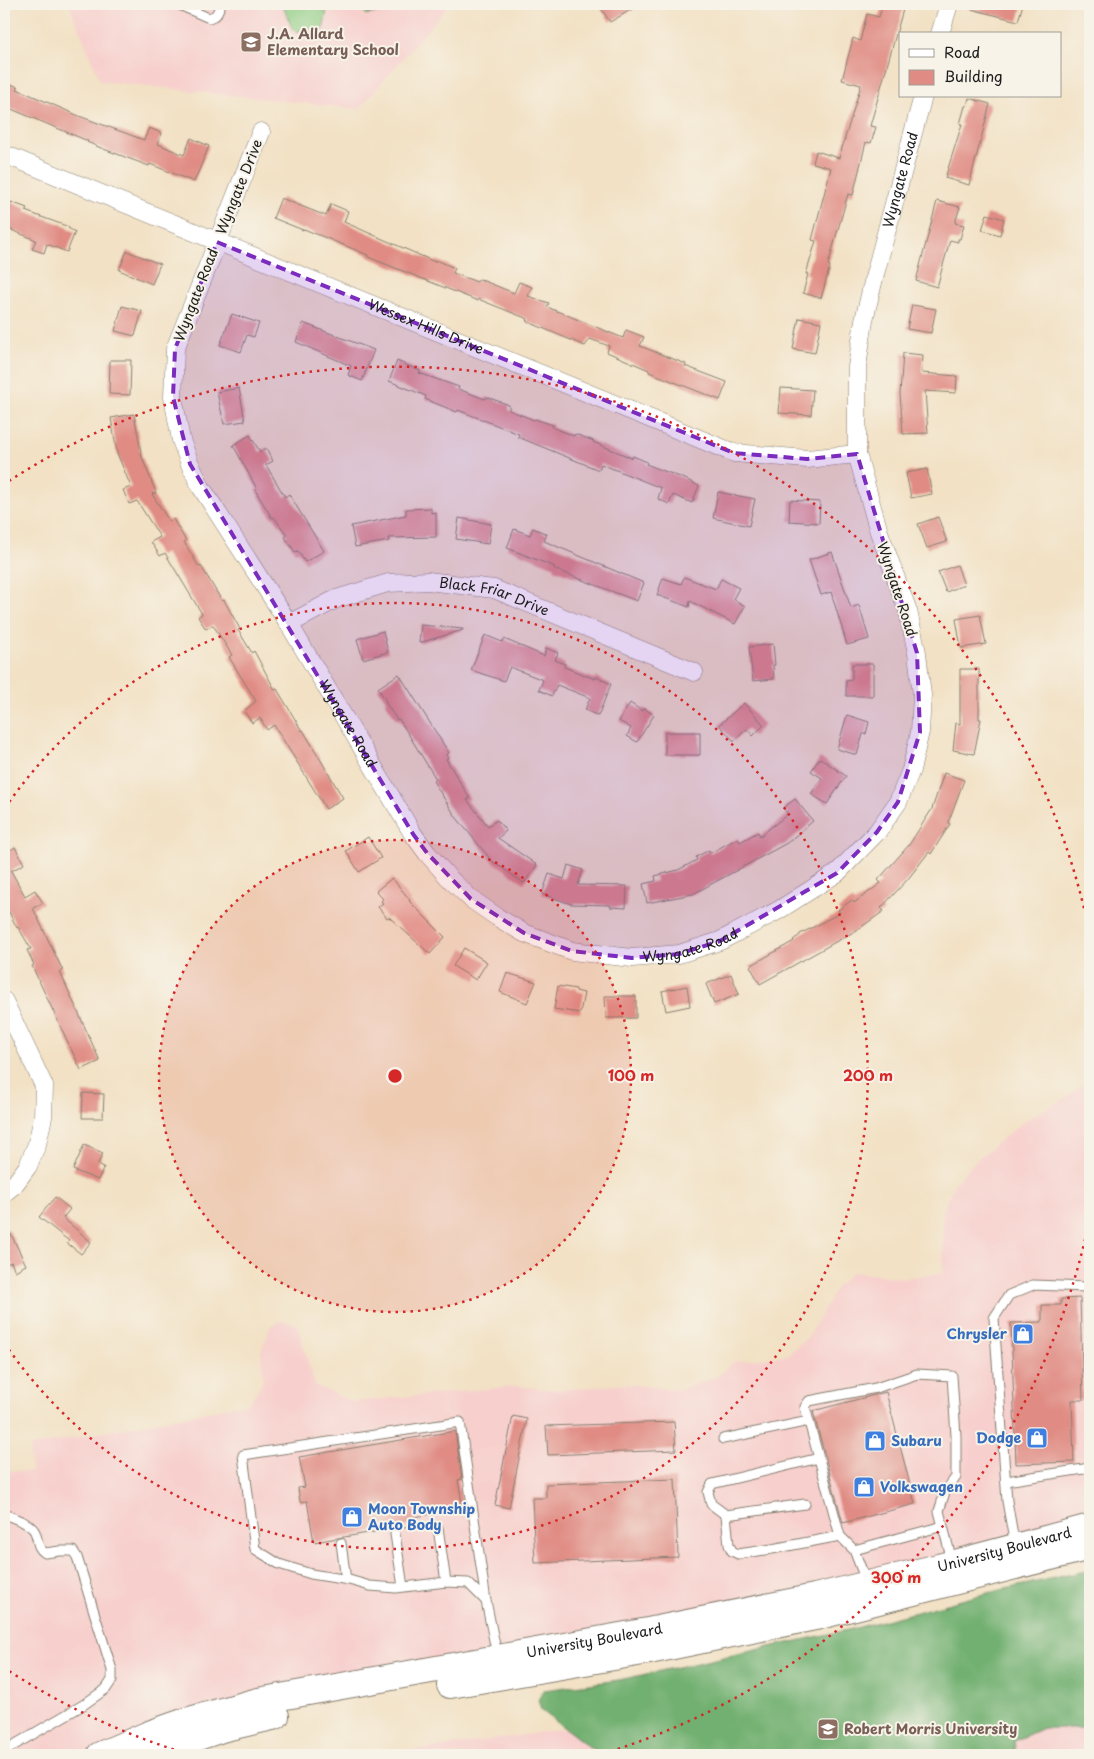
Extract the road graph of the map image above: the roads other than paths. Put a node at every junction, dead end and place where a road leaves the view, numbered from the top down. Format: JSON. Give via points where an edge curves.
{"nodes":[{"id":1,"x":177,"y":4,"type":"edge"},
{"id":2,"x":221,"y":4,"type":"edge"},
{"id":3,"x":948,"y":4,"type":"edge"},
{"id":4,"x":941,"y":32,"type":"edge"},
{"id":5,"x":922,"y":98,"type":"edge"},
{"id":6,"x":260,"y":132,"type":"dead end"},
{"id":7,"x":4,"y":154,"type":"edge"},
{"id":8,"x":217,"y":242,"type":"junction"},
{"id":9,"x":857,"y":454,"type":"junction"},
{"id":10,"x":289,"y":624,"type":"junction"},
{"id":11,"x":694,"y":672,"type":"dead end"},
{"id":12,"x":4,"y":1001,"type":"edge"},
{"id":13,"x":4,"y":1193,"type":"edge"},
{"id":14,"x":1090,"y":1292,"type":"edge"},
{"id":15,"x":809,"y":1421,"type":"junction"},
{"id":16,"x":723,"y":1439,"type":"dead end"},
{"id":17,"x":819,"y":1458,"type":"junction"},
{"id":18,"x":1090,"y":1468,"type":"edge"},
{"id":19,"x":1006,"y":1481,"type":"junction"},
{"id":20,"x":805,"y":1504,"type":"dead end"},
{"id":21,"x":4,"y":1514,"type":"edge"},
{"id":22,"x":726,"y":1516,"type":"junction"},
{"id":23,"x":943,"y":1526,"type":"junction"},
{"id":24,"x":1090,"y":1527,"type":"edge"},
{"id":25,"x":438,"y":1528,"type":"dead end"},
{"id":26,"x":394,"y":1534,"type":"dead end"},
{"id":27,"x":840,"y":1536,"type":"junction"},
{"id":28,"x":341,"y":1543,"type":"dead end"},
{"id":29,"x":1090,"y":1547,"type":"edge"},
{"id":30,"x":854,"y":1550,"type":"junction"},
{"id":31,"x":1018,"y":1556,"type":"junction"},
{"id":32,"x":955,"y":1573,"type":"junction"},
{"id":33,"x":346,"y":1580,"type":"junction"},
{"id":34,"x":446,"y":1582,"type":"junction"},
{"id":35,"x":403,"y":1588,"type":"junction"},
{"id":36,"x":869,"y":1594,"type":"junction"},
{"id":37,"x":486,"y":1601,"type":"junction"},
{"id":38,"x":497,"y":1658,"type":"junction"},
{"id":39,"x":4,"y":1751,"type":"edge"},
{"id":40,"x":100,"y":1755,"type":"edge"},
{"id":41,"x":145,"y":1755,"type":"edge"}],
"edges":[{"from":1,"to":2,"type":"lane","via":[[209,18],[216,15]]},
{"from":3,"to":4,"type":"street"},
{"from":5,"to":9,"type":"street","name":"Wyngate Road","via":[[864,320],[857,367]]},
{"from":6,"to":8,"type":"street","name":"Wyngate Drive"},
{"from":7,"to":8,"type":"street","name":"Wessex Hills Drive"},
{"from":8,"to":9,"type":"street","name":"Wessex Hills Drive","via":[[734,453],[807,459]]},
{"from":8,"to":10,"type":"street","name":"Wyngate Road","via":[[175,349],[173,397],[181,440],[201,487]]},
{"from":9,"to":10,"type":"street","name":"Wyngate Road","via":[[878,532],[908,612],[917,653],[922,695],[920,732],[911,770],[898,802],[877,832],[837,873],[779,910],[720,941],[679,954],[632,958],[572,952],[524,933],[471,899],[427,854]]},
{"from":10,"to":11,"type":"street","name":"Black Friar Drive","via":[[336,599],[388,583],[428,581],[472,586],[494,590]]},
{"from":12,"to":13,"type":"street","via":[[44,1086],[43,1117],[37,1144],[28,1166]]},
{"from":14,"to":19,"type":"lane","via":[[1087,1287],[1034,1285],[1009,1295],[994,1318]]},
{"from":15,"to":16,"type":"lane"},
{"from":15,"to":17,"type":"lane"},
{"from":15,"to":23,"type":"lane","via":[[805,1407],[809,1401],[876,1388],[917,1374],[952,1376],[956,1478],[945,1492],[939,1512]]},
{"from":17,"to":22,"type":"lane","via":[[712,1484],[708,1492],[711,1504]]},
{"from":17,"to":27,"type":"lane"},
{"from":18,"to":19,"type":"lane"},
{"from":19,"to":31,"type":"lane"},
{"from":20,"to":22,"type":"lane"},
{"from":21,"to":39,"type":"lane","via":[[29,1525],[35,1531],[39,1549],[45,1553],[73,1552],[77,1557],[112,1670],[112,1680],[83,1705]]},
{"from":22,"to":27,"type":"lane","via":[[729,1545],[738,1554]]},
{"from":23,"to":30,"type":"lane"},
{"from":23,"to":32,"type":"lane"},
{"from":24,"to":31,"type":"main road","name":"University Boulevard"},
{"from":25,"to":34,"type":"lane"},
{"from":26,"to":35,"type":"lane"},
{"from":27,"to":30,"type":"lane"},
{"from":28,"to":33,"type":"lane"},
{"from":29,"to":31,"type":"main road","name":"University Boulevard"},
{"from":30,"to":36,"type":"lane"},
{"from":31,"to":32,"type":"main road","name":"University Boulevard"},
{"from":32,"to":36,"type":"main road","name":"University Boulevard"},
{"from":33,"to":35,"type":"lane","via":[[370,1586]]},
{"from":33,"to":37,"type":"lane","via":[[279,1564],[255,1549],[242,1455],[460,1422]]},
{"from":34,"to":35,"type":"lane"},
{"from":34,"to":37,"type":"lane","via":[[468,1582]]},
{"from":36,"to":38,"type":"main road","name":"University Boulevard","via":[[815,1597]]},
{"from":36,"to":41,"type":"main road","name":"University Boulevard","via":[[800,1620],[657,1649],[262,1718]]},
{"from":37,"to":38,"type":"lane"},
{"from":38,"to":40,"type":"main road","name":"University Boulevard","via":[[258,1700],[186,1721]]}]}
